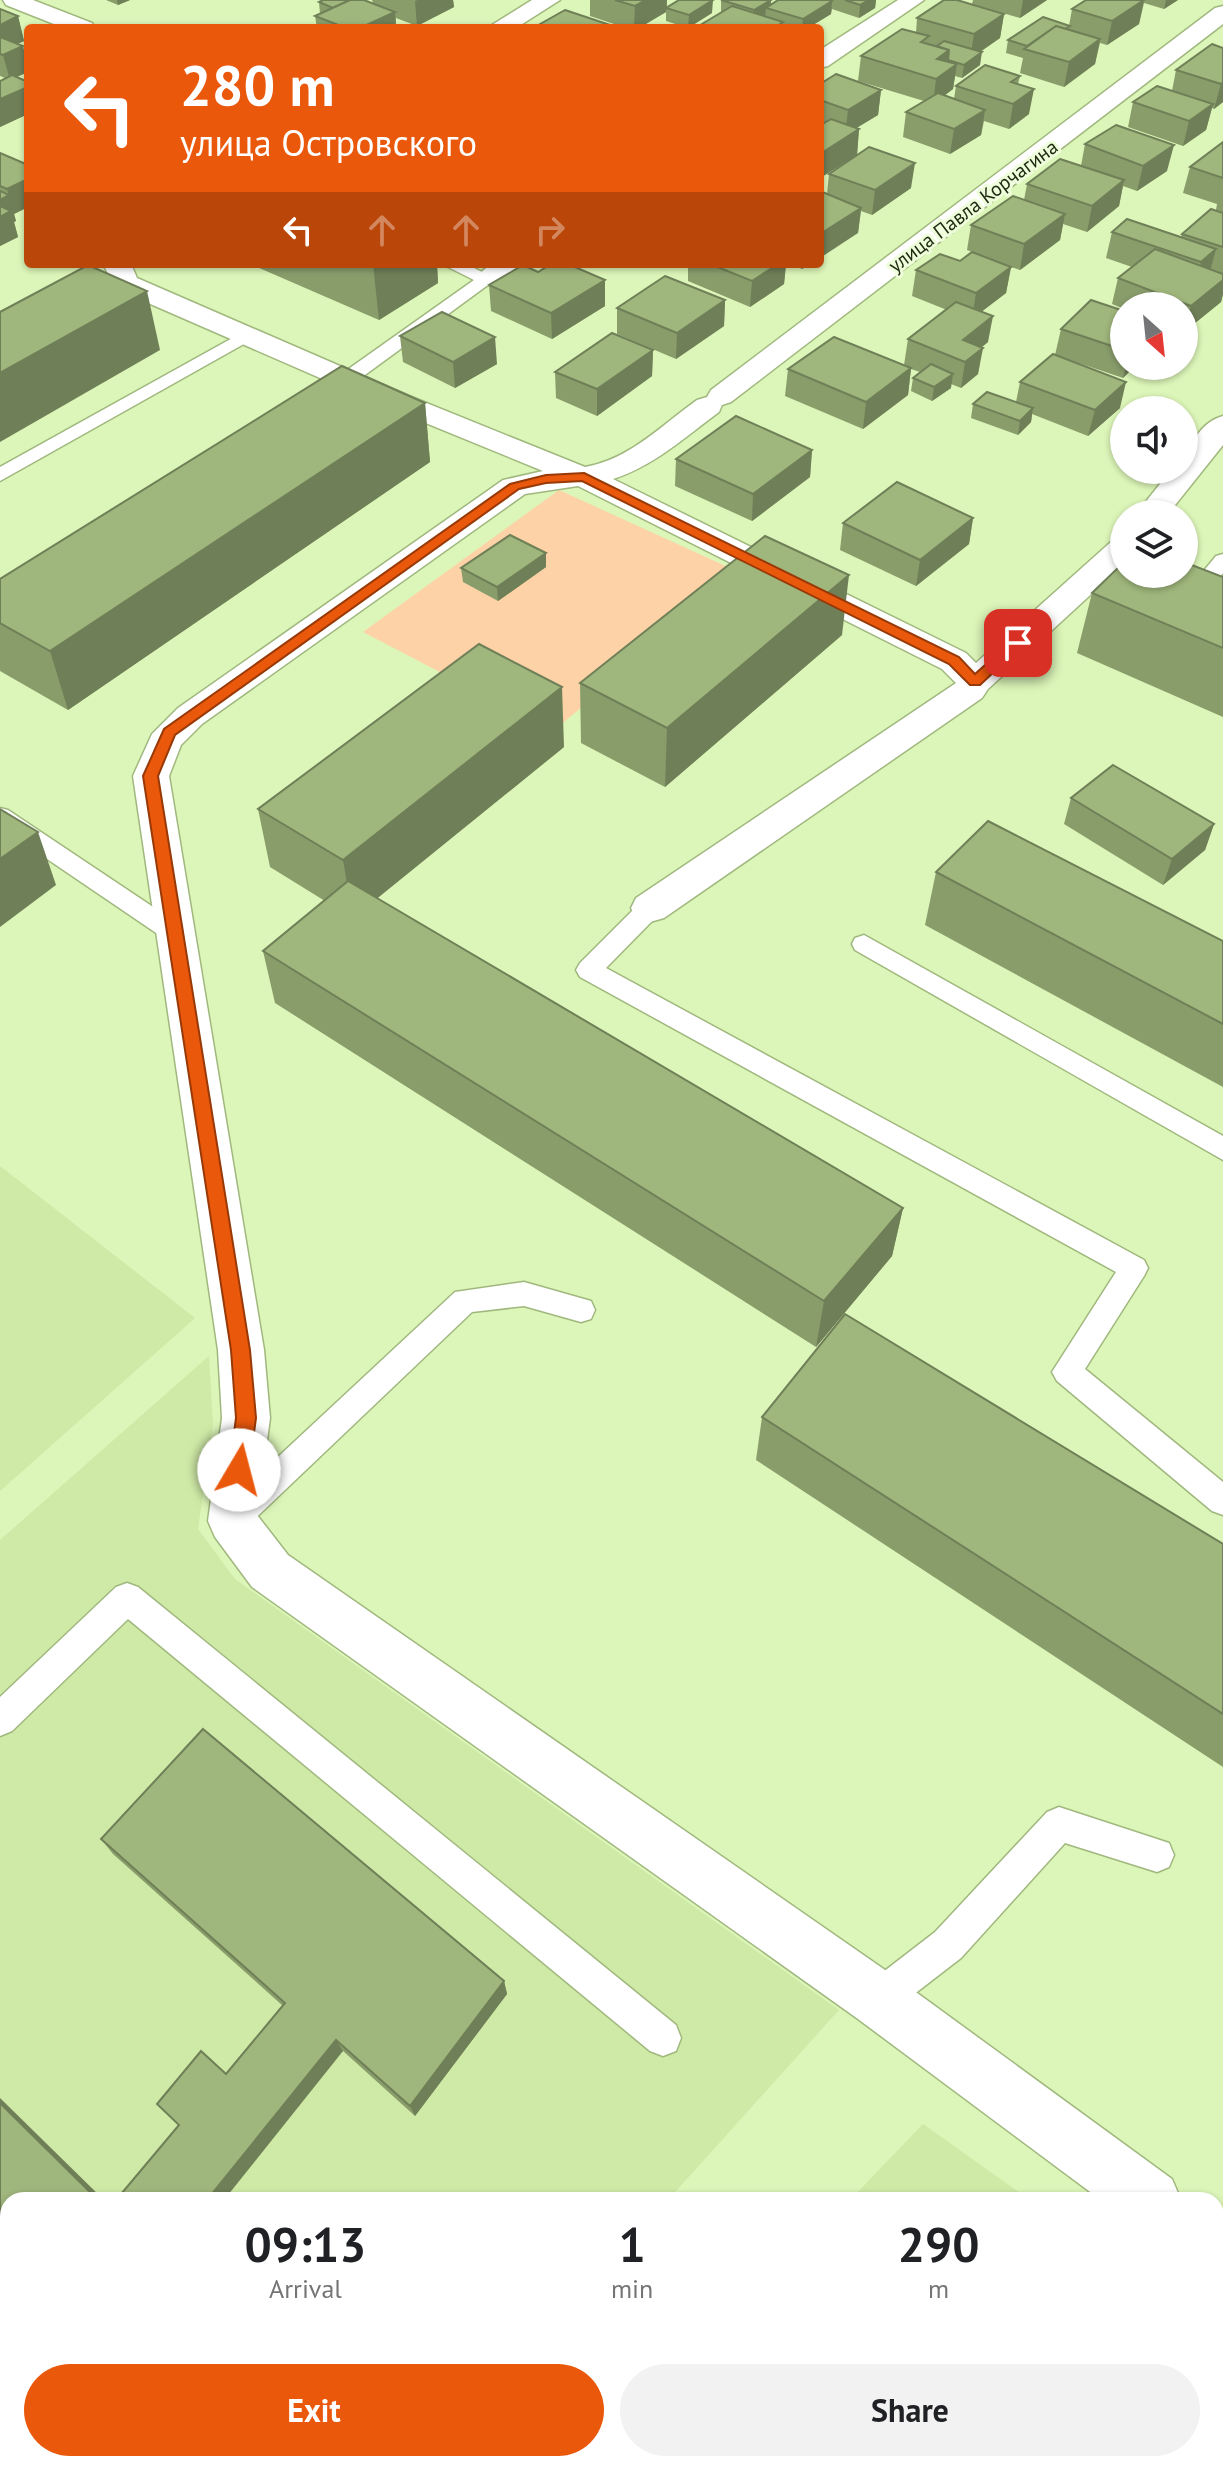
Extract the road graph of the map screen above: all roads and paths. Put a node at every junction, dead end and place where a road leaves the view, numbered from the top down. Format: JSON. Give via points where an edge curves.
{"nodes":[{"id":1,"x":14,"y":0,"type":"edge"},
{"id":2,"x":549,"y":0,"type":"edge"},
{"id":3,"x":913,"y":0,"type":"edge"},
{"id":4,"x":1223,"y":13,"type":"edge"},
{"id":5,"x":74,"y":24,"type":"edge"},
{"id":6,"x":506,"y":24,"type":"edge"},
{"id":7,"x":824,"y":58,"type":"edge"},
{"id":8,"x":119,"y":268,"type":"edge"},
{"id":9,"x":474,"y":268,"type":"edge"},
{"id":10,"x":498,"y":272,"type":"edge"},
{"id":11,"x":245,"y":336,"type":"junction"},
{"id":12,"x":347,"y":379,"type":"junction"},
{"id":13,"x":1223,"y":425,"type":"edge"},
{"id":14,"x":0,"y":475,"type":"edge"},
{"id":15,"x":584,"y":477,"type":"junction"},
{"id":16,"x":1163,"y":500,"type":"edge"},
{"id":17,"x":1110,"y":560,"type":"edge"},
{"id":18,"x":1223,"y":560,"type":"edge"},
{"id":19,"x":1223,"y":594,"type":"edge"},
{"id":20,"x":975,"y":682,"type":"junction"},
{"id":21,"x":0,"y":816,"type":"edge"},
{"id":22,"x":650,"y":908,"type":"joint"},
{"id":23,"x":174,"y":933,"type":"junction"},
{"id":24,"x":864,"y":944,"type":"dead end"},
{"id":25,"x":1223,"y":1149,"type":"edge"},
{"id":26,"x":581,"y":1310,"type":"dead end"},
{"id":27,"x":1223,"y":1501,"type":"edge"},
{"id":28,"x":232,"y":1521,"type":"junction"},
{"id":29,"x":0,"y":1720,"type":"edge"},
{"id":30,"x":1157,"y":1855,"type":"dead end"},
{"id":31,"x":878,"y":1999,"type":"junction"},
{"id":32,"x":663,"y":2038,"type":"dead end"},
{"id":33,"x":1140,"y":2192,"type":"edge"}],
"edges":[{"from":1,"to":5,"type":"street"},
{"from":2,"to":6,"type":"street"},
{"from":3,"to":7,"type":"street"},
{"from":4,"to":15,"type":"street","name":"улица Павла Корчагина","via":[[714,401],[626,464]]},
{"from":8,"to":11,"type":"street","via":[[126,283]]},
{"from":9,"to":10,"type":"lane"},
{"from":10,"to":12,"type":"lane"},
{"from":11,"to":12,"type":"street"},
{"from":11,"to":14,"type":"lane"},
{"from":12,"to":15,"type":"street"},
{"from":13,"to":16,"type":"street"},
{"from":15,"to":20,"type":"street","via":[[954,661]]},
{"from":15,"to":23,"type":"street","name":"улица Павла Корчагина","via":[[514,487],[169,732],[151,776]]},
{"from":17,"to":20,"type":"street"},
{"from":18,"to":19,"type":"lane","via":[[1202,585]]},
{"from":20,"to":22,"type":"street","via":[[908,734]]},
{"from":21,"to":23,"type":"lane"},
{"from":22,"to":27,"type":"lane","via":[[589,970],[1134,1268],[1067,1372]]},
{"from":23,"to":28,"type":"street","name":"улица Павла Корчагина","via":[[241,1350],[246,1418]]},
{"from":24,"to":25,"type":"lane"},
{"from":26,"to":28,"type":"lane","via":[[524,1294],[465,1301]]},
{"from":28,"to":31,"type":"street","via":[[270,1571]]},
{"from":29,"to":32,"type":"lane","via":[[127,1598]]},
{"from":30,"to":31,"type":"lane","via":[[1059,1824],[948,1945]]},
{"from":31,"to":33,"type":"street"}]}
